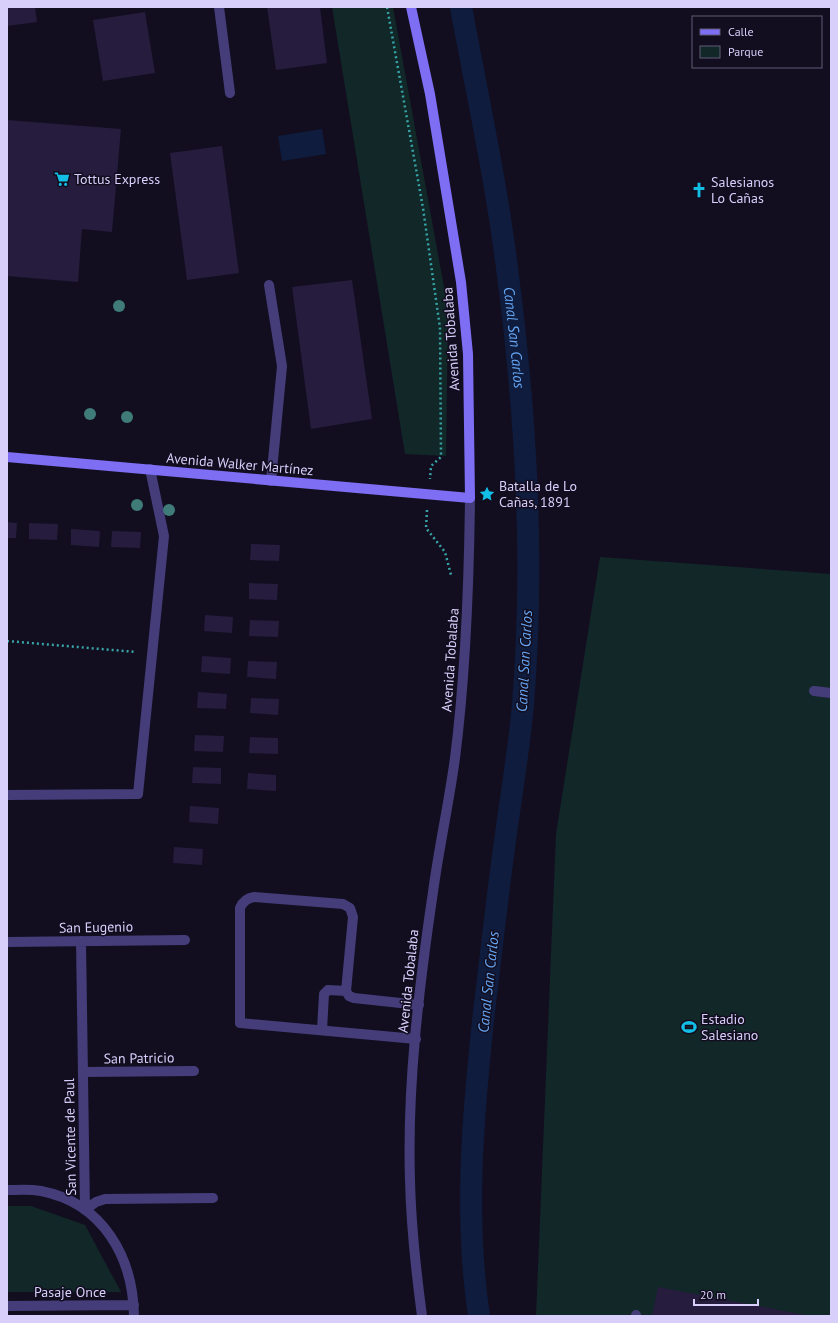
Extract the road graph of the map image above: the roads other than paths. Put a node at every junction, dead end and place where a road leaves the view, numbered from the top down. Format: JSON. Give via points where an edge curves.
{"nodes":[{"id":1,"x":219,"y":7,"type":"edge"},
{"id":2,"x":411,"y":7,"type":"edge"},
{"id":3,"x":230,"y":93,"type":"dead end"},
{"id":4,"x":269,"y":285,"type":"dead end"},
{"id":5,"x":7,"y":457,"type":"edge"},
{"id":6,"x":150,"y":470,"type":"junction"},
{"id":7,"x":271,"y":480,"type":"junction"},
{"id":8,"x":470,"y":498,"type":"junction"},
{"id":9,"x":814,"y":691,"type":"dead end"},
{"id":10,"x":831,"y":693,"type":"edge"},
{"id":11,"x":7,"y":795,"type":"edge"},
{"id":12,"x":185,"y":940,"type":"dead end"},
{"id":13,"x":82,"y":941,"type":"junction"},
{"id":14,"x":7,"y":942,"type":"edge"},
{"id":15,"x":346,"y":990,"type":"junction"},
{"id":16,"x":419,"y":1005,"type":"junction"},
{"id":17,"x":322,"y":1030,"type":"junction"},
{"id":18,"x":416,"y":1038,"type":"junction"},
{"id":19,"x":194,"y":1071,"type":"dead end"},
{"id":20,"x":83,"y":1072,"type":"junction"},
{"id":21,"x":7,"y":1190,"type":"edge"},
{"id":22,"x":213,"y":1198,"type":"dead end"},
{"id":23,"x":85,"y":1210,"type":"junction"},
{"id":24,"x":134,"y":1305,"type":"junction"},
{"id":25,"x":7,"y":1306,"type":"edge"},
{"id":26,"x":134,"y":1316,"type":"edge"},
{"id":27,"x":422,"y":1316,"type":"edge"}],
"edges":[{"from":1,"to":3,"type":"street"},
{"from":2,"to":8,"type":"main road","name":"Avenida Tobalaba","via":[[431,102],[461,282],[468,354]]},
{"from":4,"to":7,"type":"street","via":[[282,366]]},
{"from":5,"to":6,"type":"main road","name":"Avenida Walker Martínez"},
{"from":6,"to":7,"type":"main road","name":"Avenida Walker Martínez"},
{"from":6,"to":11,"type":"street","via":[[164,536],[138,794]]},
{"from":7,"to":8,"type":"main road","name":"Avenida Walker Martínez"},
{"from":8,"to":16,"type":"street","name":"Avenida Tobalaba","via":[[467,629],[460,715],[449,802],[433,891]]},
{"from":9,"to":10,"type":"street"},
{"from":12,"to":13,"type":"street","name":"San Eugenio"},
{"from":13,"to":14,"type":"street","name":"San Eugenio"},
{"from":13,"to":20,"type":"street","name":"San Vicente de Paul"},
{"from":15,"to":16,"type":"street","via":[[354,998]]},
{"from":15,"to":17,"type":"street","via":[[328,990],[324,994]]},
{"from":15,"to":17,"type":"street","via":[[353,917],[350,908],[343,904],[254,897],[245,899],[240,908],[240,1023]]},
{"from":16,"to":18,"type":"street","name":"Avenida Tobalaba"},
{"from":17,"to":18,"type":"street"},
{"from":18,"to":27,"type":"street","name":"Avenida Tobalaba","via":[[410,1179],[416,1271]]},
{"from":19,"to":20,"type":"street","name":"San Patricio"},
{"from":20,"to":23,"type":"street","name":"San Vicente de Paul"},
{"from":21,"to":23,"type":"street","via":[[51,1194]]},
{"from":22,"to":23,"type":"street","via":[[105,1199]]},
{"from":23,"to":24,"type":"street","name":"San Vicente de Paul","via":[[110,1234],[119,1249],[130,1276]]},
{"from":24,"to":25,"type":"street","name":"Pasaje Once"},
{"from":24,"to":26,"type":"street","name":"San Vicente de Paul"}]}
